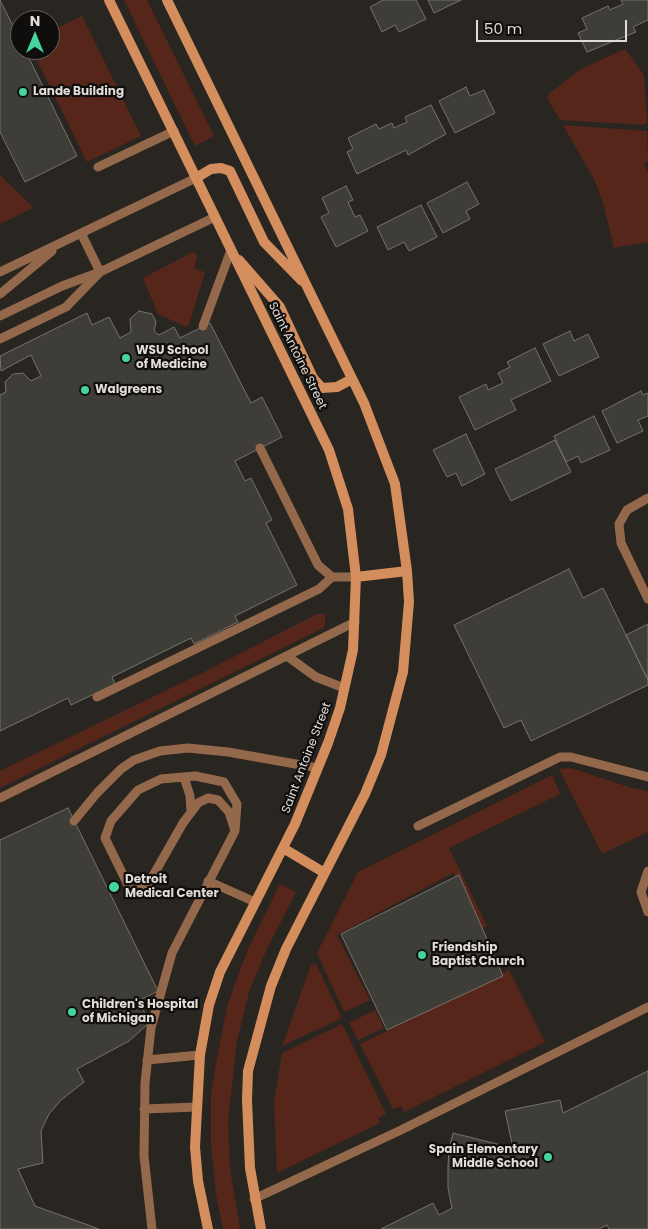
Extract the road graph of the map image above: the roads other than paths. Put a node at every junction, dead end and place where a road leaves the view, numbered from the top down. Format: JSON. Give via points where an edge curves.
{"nodes":[{"id":1,"x":109,"y":0,"type":"edge"},
{"id":2,"x":167,"y":0,"type":"edge"},
{"id":3,"x":174,"y":131,"type":"junction"},
{"id":4,"x":98,"y":167,"type":"dead end"},
{"id":5,"x":196,"y":178,"type":"junction"},
{"id":6,"x":215,"y":217,"type":"junction"},
{"id":7,"x":81,"y":233,"type":"junction"},
{"id":8,"x":62,"y":242,"type":"junction"},
{"id":9,"x":231,"y":250,"type":"junction"},
{"id":10,"x":0,"y":272,"type":"edge"},
{"id":11,"x":100,"y":272,"type":"junction"},
{"id":12,"x":309,"y":289,"type":"junction"},
{"id":13,"x":0,"y":294,"type":"edge"},
{"id":14,"x":0,"y":316,"type":"edge"},
{"id":15,"x":203,"y":326,"type":"dead end"},
{"id":16,"x":0,"y":339,"type":"edge"},
{"id":17,"x":352,"y":379,"type":"junction"},
{"id":18,"x":260,"y":448,"type":"dead end"},
{"id":19,"x":648,"y":498,"type":"edge"},
{"id":20,"x":408,"y":571,"type":"junction"},
{"id":21,"x":332,"y":577,"type":"junction"},
{"id":22,"x":356,"y":577,"type":"junction"},
{"id":23,"x":648,"y":599,"type":"edge"},
{"id":24,"x":355,"y":622,"type":"junction"},
{"id":25,"x":287,"y":656,"type":"junction"},
{"id":26,"x":344,"y":688,"type":"junction"},
{"id":27,"x":97,"y":698,"type":"dead end"},
{"id":28,"x":318,"y":768,"type":"junction"},
{"id":29,"x":184,"y":777,"type":"junction"},
{"id":30,"x":648,"y":777,"type":"edge"},
{"id":31,"x":0,"y":798,"type":"edge"},
{"id":32,"x":191,"y":812,"type":"junction"},
{"id":33,"x":74,"y":821,"type":"dead end"},
{"id":34,"x":418,"y":826,"type":"dead end"},
{"id":35,"x":235,"y":831,"type":"junction"},
{"id":36,"x":283,"y":848,"type":"junction"},
{"id":37,"x":648,"y":870,"type":"edge"},
{"id":38,"x":323,"y":872,"type":"junction"},
{"id":39,"x":208,"y":882,"type":"junction"},
{"id":40,"x":255,"y":902,"type":"junction"},
{"id":41,"x":648,"y":912,"type":"edge"},
{"id":42,"x":648,"y":1007,"type":"edge"},
{"id":43,"x":200,"y":1055,"type":"junction"},
{"id":44,"x":147,"y":1060,"type":"junction"},
{"id":45,"x":197,"y":1107,"type":"junction"},
{"id":46,"x":144,"y":1110,"type":"junction"},
{"id":47,"x":254,"y":1200,"type":"junction"},
{"id":48,"x":152,"y":1229,"type":"edge"},
{"id":49,"x":208,"y":1229,"type":"edge"},
{"id":50,"x":260,"y":1229,"type":"edge"}],
"edges":[{"from":1,"to":3,"type":"street","name":"Saint Antoine Street"},
{"from":2,"to":12,"type":"street"},
{"from":3,"to":4,"type":"lane"},
{"from":3,"to":5,"type":"street","name":"Saint Antoine Street"},
{"from":5,"to":6,"type":"street","name":"Saint Antoine Street"},
{"from":5,"to":7,"type":"lane"},
{"from":5,"to":12,"type":"street","via":[[211,169],[230,171],[264,242]]},
{"from":6,"to":9,"type":"street","name":"Saint Antoine Street"},
{"from":6,"to":11,"type":"lane"},
{"from":7,"to":8,"type":"lane"},
{"from":7,"to":11,"type":"lane"},
{"from":8,"to":10,"type":"lane"},
{"from":8,"to":13,"type":"lane"},
{"from":9,"to":15,"type":"lane"},
{"from":9,"to":17,"type":"street","via":[[280,307],[313,378],[322,388],[337,387]]},
{"from":9,"to":22,"type":"street","name":"Saint Antoine Street","via":[[338,472],[348,509]]},
{"from":11,"to":14,"type":"lane"},
{"from":11,"to":16,"type":"lane","via":[[66,307]]},
{"from":12,"to":17,"type":"street"},
{"from":17,"to":20,"type":"street","via":[[375,428],[395,484]]},
{"from":18,"to":21,"type":"lane","via":[[318,564]]},
{"from":19,"to":23,"type":"lane","via":[[627,510],[619,524],[621,543]]},
{"from":20,"to":22,"type":"street"},
{"from":20,"to":38,"type":"street","via":[[407,638],[398,697],[365,794]]},
{"from":21,"to":22,"type":"lane"},
{"from":21,"to":27,"type":"lane","via":[[319,589]]},
{"from":22,"to":24,"type":"street","name":"Saint Antoine Street"},
{"from":24,"to":25,"type":"lane"},
{"from":24,"to":26,"type":"street","name":"Saint Antoine Street","via":[[353,650]]},
{"from":25,"to":26,"type":"lane","via":[[316,677]]},
{"from":25,"to":31,"type":"lane"},
{"from":26,"to":28,"type":"street","name":"Saint Antoine Street"},
{"from":28,"to":33,"type":"lane","via":[[228,752],[188,748],[160,751],[134,760],[121,769]]},
{"from":28,"to":36,"type":"street","name":"Saint Antoine Street"},
{"from":29,"to":32,"type":"lane"},
{"from":29,"to":32,"type":"lane","via":[[161,779],[138,790],[111,821],[105,838],[131,890],[146,888]]},
{"from":29,"to":35,"type":"lane","via":[[224,782],[237,804]]},
{"from":30,"to":34,"type":"lane","via":[[560,757]]},
{"from":32,"to":35,"type":"lane","via":[[208,798],[218,800],[229,812]]},
{"from":35,"to":39,"type":"lane"},
{"from":36,"to":38,"type":"street"},
{"from":36,"to":40,"type":"street","name":"Saint Antoine Street"},
{"from":37,"to":41,"type":"lane","via":[[641,892]]},
{"from":38,"to":47,"type":"street","via":[[271,986],[248,1071],[247,1134]]},
{"from":39,"to":40,"type":"lane"},
{"from":39,"to":44,"type":"lane","via":[[172,953],[151,1028]]},
{"from":40,"to":43,"type":"street","name":"Saint Antoine Street","via":[[220,972]]},
{"from":42,"to":47,"type":"lane"},
{"from":43,"to":44,"type":"lane"},
{"from":43,"to":45,"type":"street","name":"Saint Antoine Street"},
{"from":44,"to":46,"type":"lane"},
{"from":45,"to":46,"type":"lane"},
{"from":45,"to":49,"type":"street","name":"Saint Antoine Street","via":[[198,1181]]},
{"from":46,"to":48,"type":"lane","via":[[144,1156]]},
{"from":47,"to":50,"type":"street"}]}
